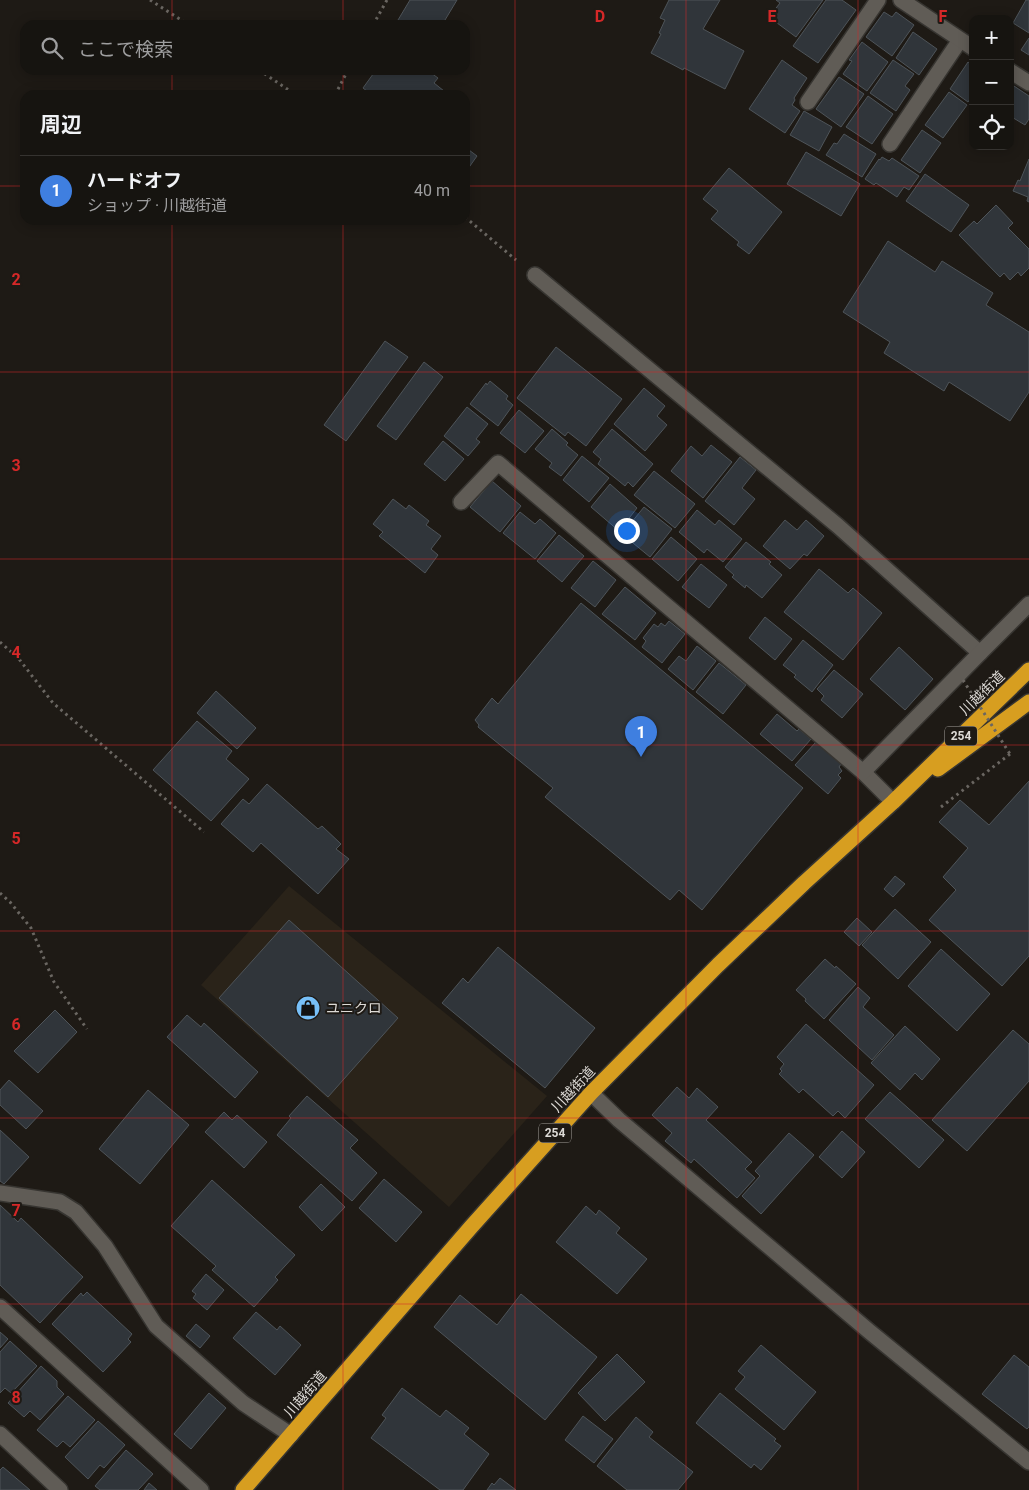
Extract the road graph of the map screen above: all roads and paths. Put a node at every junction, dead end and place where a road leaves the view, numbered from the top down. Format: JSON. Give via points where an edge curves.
{"nodes":[{"id":1,"x":150,"y":0,"type":"edge"},
{"id":2,"x":387,"y":0,"type":"edge"},
{"id":3,"x":878,"y":0,"type":"edge"},
{"id":4,"x":901,"y":0,"type":"edge"},
{"id":5,"x":181,"y":20,"type":"edge"},
{"id":6,"x":377,"y":20,"type":"edge"},
{"id":7,"x":966,"y":44,"type":"edge"},
{"id":8,"x":1014,"y":74,"type":"edge"},
{"id":9,"x":266,"y":75,"type":"edge"},
{"id":10,"x":345,"y":75,"type":"edge"},
{"id":11,"x":1029,"y":83,"type":"edge"},
{"id":12,"x":288,"y":90,"type":"edge"},
{"id":13,"x":337,"y":90,"type":"edge"},
{"id":14,"x":808,"y":102,"type":"dead end"},
{"id":15,"x":890,"y":144,"type":"dead end"},
{"id":16,"x":470,"y":221,"type":"edge"},
{"id":17,"x":535,"y":275,"type":"joint"},
{"id":18,"x":461,"y":502,"type":"dead end"},
{"id":19,"x":1029,"y":604,"type":"edge"},
{"id":20,"x":0,"y":642,"type":"edge"},
{"id":21,"x":980,"y":653,"type":"junction"},
{"id":22,"x":1029,"y":670,"type":"edge"},
{"id":23,"x":963,"y":680,"type":"dead end"},
{"id":24,"x":1029,"y":702,"type":"edge"},
{"id":25,"x":863,"y":772,"type":"junction"},
{"id":26,"x":892,"y":802,"type":"junction"},
{"id":27,"x":941,"y":807,"type":"dead end"},
{"id":28,"x":204,"y":832,"type":"dead end"},
{"id":29,"x":0,"y":893,"type":"edge"},
{"id":30,"x":86,"y":1029,"type":"dead end"},
{"id":31,"x":591,"y":1093,"type":"junction"},
{"id":32,"x":0,"y":1193,"type":"edge"},
{"id":33,"x":0,"y":1307,"type":"edge"},
{"id":34,"x":0,"y":1434,"type":"edge"},
{"id":35,"x":291,"y":1435,"type":"junction"},
{"id":36,"x":1029,"y":1462,"type":"edge"},
{"id":37,"x":60,"y":1490,"type":"edge"},
{"id":38,"x":201,"y":1490,"type":"edge"},
{"id":39,"x":243,"y":1490,"type":"edge"}],
"edges":[{"from":1,"to":5,"type":"path"},
{"from":2,"to":6,"type":"path"},
{"from":3,"to":14,"type":"street"},
{"from":4,"to":7,"type":"street"},
{"from":7,"to":15,"type":"street"},
{"from":8,"to":11,"type":"street"},
{"from":9,"to":12,"type":"path"},
{"from":10,"to":13,"type":"path"},
{"from":16,"to":17,"type":"path"},
{"from":17,"to":21,"type":"street","via":[[838,526]]},
{"from":18,"to":25,"type":"street","via":[[498,464]]},
{"from":19,"to":21,"type":"street"},
{"from":20,"to":28,"type":"path","via":[[19,660],[53,703]]},
{"from":21,"to":25,"type":"street"},
{"from":22,"to":26,"type":"highway","name":"川越街道","number":"254"},
{"from":23,"to":27,"type":"path","bridge":true,"via":[[1010,754]]},
{"from":24,"to":26,"type":"highway","name":"川越街道","number":"254"},
{"from":25,"to":26,"type":"street"},
{"from":26,"to":31,"type":"highway","name":"川越街道","number":"254","via":[[718,965]]},
{"from":29,"to":30,"type":"path","via":[[30,928],[54,982]]},
{"from":31,"to":35,"type":"highway","name":"川越街道","number":"254"},
{"from":31,"to":36,"type":"street","via":[[649,1146]]},
{"from":32,"to":35,"type":"street","via":[[60,1202],[76,1212],[105,1246],[156,1326],[243,1403]]},
{"from":33,"to":38,"type":"street"},
{"from":34,"to":37,"type":"street"},
{"from":35,"to":39,"type":"highway","name":"川越街道","number":"254"}]}
